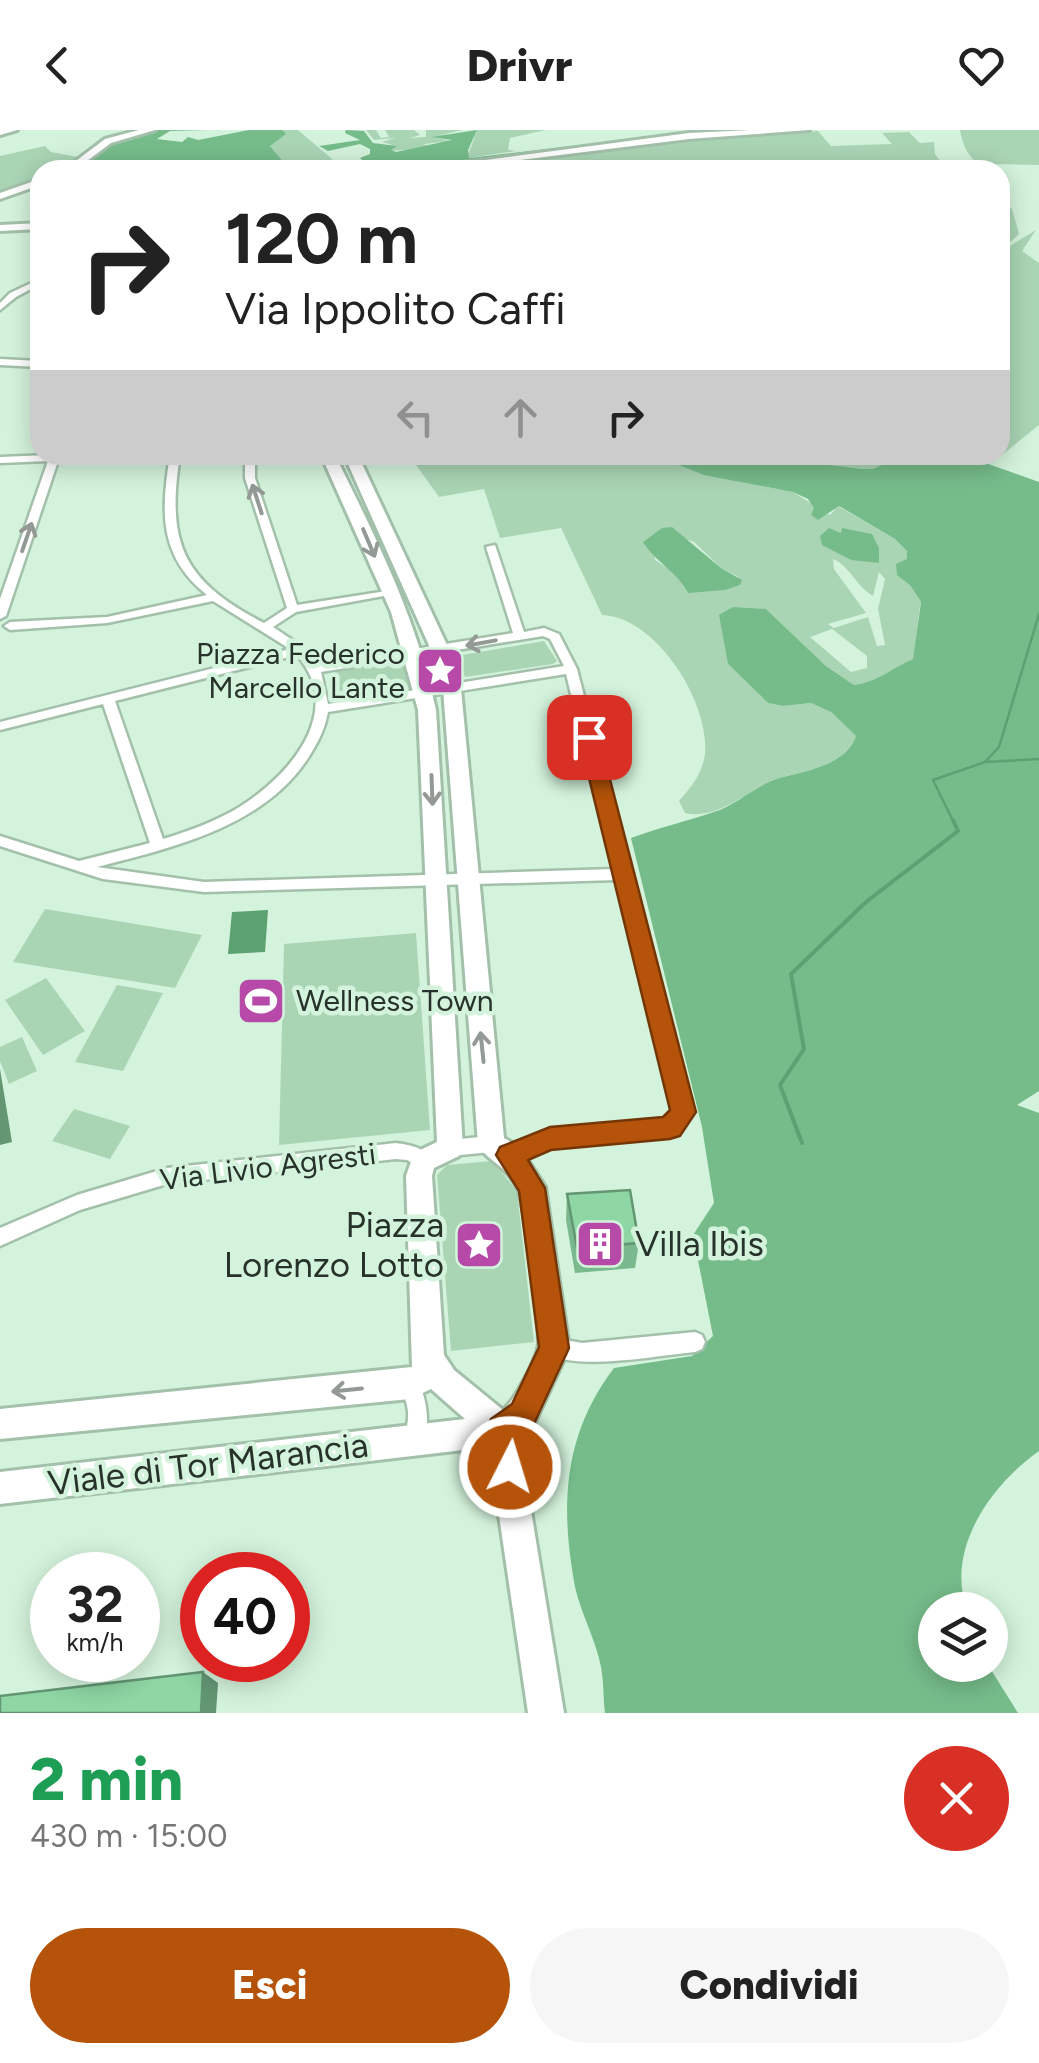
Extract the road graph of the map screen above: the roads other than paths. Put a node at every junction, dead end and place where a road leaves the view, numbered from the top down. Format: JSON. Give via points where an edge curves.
{"nodes":[{"id":1,"x":12,"y":130,"type":"edge"},
{"id":2,"x":150,"y":130,"type":"edge"},
{"id":3,"x":804,"y":130,"type":"edge"},
{"id":4,"x":0,"y":132,"type":"edge"},
{"id":5,"x":83,"y":160,"type":"edge"},
{"id":6,"x":508,"y":160,"type":"edge"},
{"id":7,"x":30,"y":186,"type":"edge"},
{"id":8,"x":0,"y":196,"type":"edge"},
{"id":9,"x":30,"y":226,"type":"edge"},
{"id":10,"x":0,"y":228,"type":"edge"},
{"id":11,"x":30,"y":286,"type":"edge"},
{"id":12,"x":0,"y":308,"type":"edge"},
{"id":13,"x":0,"y":362,"type":"edge"},
{"id":14,"x":30,"y":364,"type":"edge"},
{"id":15,"x":30,"y":458,"type":"edge"},
{"id":16,"x":0,"y":460,"type":"edge"},
{"id":17,"x":52,"y":465,"type":"edge"},
{"id":18,"x":173,"y":465,"type":"edge"},
{"id":19,"x":250,"y":465,"type":"edge"},
{"id":20,"x":332,"y":465,"type":"edge"},
{"id":21,"x":356,"y":465,"type":"edge"},
{"id":22,"x":491,"y":547,"type":"dead end"},
{"id":23,"x":389,"y":592,"type":"junction"},
{"id":24,"x":215,"y":596,"type":"junction"},
{"id":25,"x":292,"y":610,"type":"junction"},
{"id":26,"x":0,"y":616,"type":"edge"},
{"id":27,"x":10,"y":626,"type":"dead end"},
{"id":28,"x":264,"y":628,"type":"junction"},
{"id":29,"x":520,"y":636,"type":"junction"},
{"id":30,"x":298,"y":650,"type":"junction"},
{"id":31,"x":440,"y":650,"type":"junction"},
{"id":32,"x":412,"y":654,"type":"junction"},
{"id":33,"x":571,"y":669,"type":"junction"},
{"id":34,"x":312,"y":670,"type":"junction"},
{"id":35,"x":452,"y":688,"type":"junction"},
{"id":36,"x":424,"y":692,"type":"junction"},
{"id":37,"x":108,"y":700,"type":"junction"},
{"id":38,"x":323,"y":709,"type":"junction"},
{"id":39,"x":0,"y":726,"type":"edge"},
{"id":40,"x":0,"y":842,"type":"edge"},
{"id":41,"x":158,"y":846,"type":"junction"},
{"id":42,"x":76,"y":868,"type":"junction"},
{"id":43,"x":625,"y":874,"type":"junction"},
{"id":44,"x":466,"y":880,"type":"junction"},
{"id":45,"x":434,"y":881,"type":"junction"},
{"id":46,"x":450,"y":1148,"type":"junction"},
{"id":47,"x":500,"y":1150,"type":"junction"},
{"id":48,"x":423,"y":1161,"type":"junction"},
{"id":49,"x":0,"y":1237,"type":"edge"},
{"id":50,"x":695,"y":1342,"type":"dead end"},
{"id":51,"x":554,"y":1348,"type":"junction"},
{"id":52,"x":420,"y":1371,"type":"junction"},
{"id":53,"x":0,"y":1424,"type":"edge"},
{"id":54,"x":502,"y":1430,"type":"junction"},
{"id":55,"x":415,"y":1440,"type":"junction"},
{"id":56,"x":0,"y":1488,"type":"edge"},
{"id":57,"x":546,"y":1713,"type":"edge"}],
"edges":[{"from":1,"to":4,"type":"street"},
{"from":2,"to":5,"type":"street","via":[[110,140]]},
{"from":3,"to":6,"type":"street","via":[[689,136]]},
{"from":7,"to":8,"type":"street"},
{"from":9,"to":10,"type":"street"},
{"from":11,"to":12,"type":"street"},
{"from":13,"to":14,"type":"street"},
{"from":15,"to":16,"type":"street"},
{"from":26,"to":17,"type":"street","one_way":true},
{"from":18,"to":24,"type":"street","via":[[168,529],[187,569]]},
{"from":25,"to":19,"type":"street","one_way":true},
{"from":20,"to":23,"type":"street","one_way":true},
{"from":21,"to":31,"type":"street"},
{"from":22,"to":29,"type":"street"},
{"from":23,"to":25,"type":"street"},
{"from":23,"to":32,"type":"street"},
{"from":24,"to":27,"type":"street","via":[[107,620]]},
{"from":24,"to":28,"type":"street"},
{"from":25,"to":28,"type":"street"},
{"from":28,"to":30,"type":"street"},
{"from":29,"to":31,"type":"street","one_way":true},
{"from":29,"to":33,"type":"street","via":[[550,634]]},
{"from":30,"to":34,"type":"street"},
{"from":30,"to":37,"type":"street"},
{"from":31,"to":32,"type":"street"},
{"from":31,"to":35,"type":"street"},
{"from":32,"to":34,"type":"street"},
{"from":32,"to":36,"type":"street"},
{"from":33,"to":35,"type":"street"},
{"from":33,"to":43,"type":"street"},
{"from":34,"to":38,"type":"street"},
{"from":35,"to":36,"type":"street"},
{"from":35,"to":44,"type":"street"},
{"from":36,"to":38,"type":"street"},
{"from":36,"to":45,"type":"street","one_way":true},
{"from":37,"to":39,"type":"street"},
{"from":37,"to":41,"type":"street"},
{"from":38,"to":41,"type":"street","via":[[307,752],[278,785],[224,820]]},
{"from":40,"to":42,"type":"street"},
{"from":41,"to":42,"type":"street"},
{"from":42,"to":45,"type":"street","via":[[204,887]]},
{"from":43,"to":44,"type":"street"},
{"from":43,"to":47,"type":"street","via":[[683,1112],[670,1128]]},
{"from":44,"to":45,"type":"street"},
{"from":47,"to":44,"type":"street","one_way":true},
{"from":45,"to":46,"type":"street"},
{"from":46,"to":47,"type":"street"},
{"from":46,"to":48,"type":"street"},
{"from":47,"to":51,"type":"street","via":[[532,1188]]},
{"from":48,"to":49,"type":"street","name":"Via Livio Agresti","via":[[402,1151],[197,1170],[104,1194]]},
{"from":48,"to":52,"type":"street"},
{"from":50,"to":51,"type":"street","via":[[582,1354]]},
{"from":51,"to":54,"type":"street","via":[[522,1415]]},
{"from":52,"to":53,"type":"street","name":"Viale di Tor Marancia","one_way":true},
{"from":52,"to":54,"type":"street","via":[[443,1381]]},
{"from":52,"to":55,"type":"street"},
{"from":54,"to":55,"type":"street","name":"Viale di Tor Marancia"},
{"from":54,"to":57,"type":"street"},
{"from":55,"to":56,"type":"street","name":"Viale di Tor Marancia"}]}
